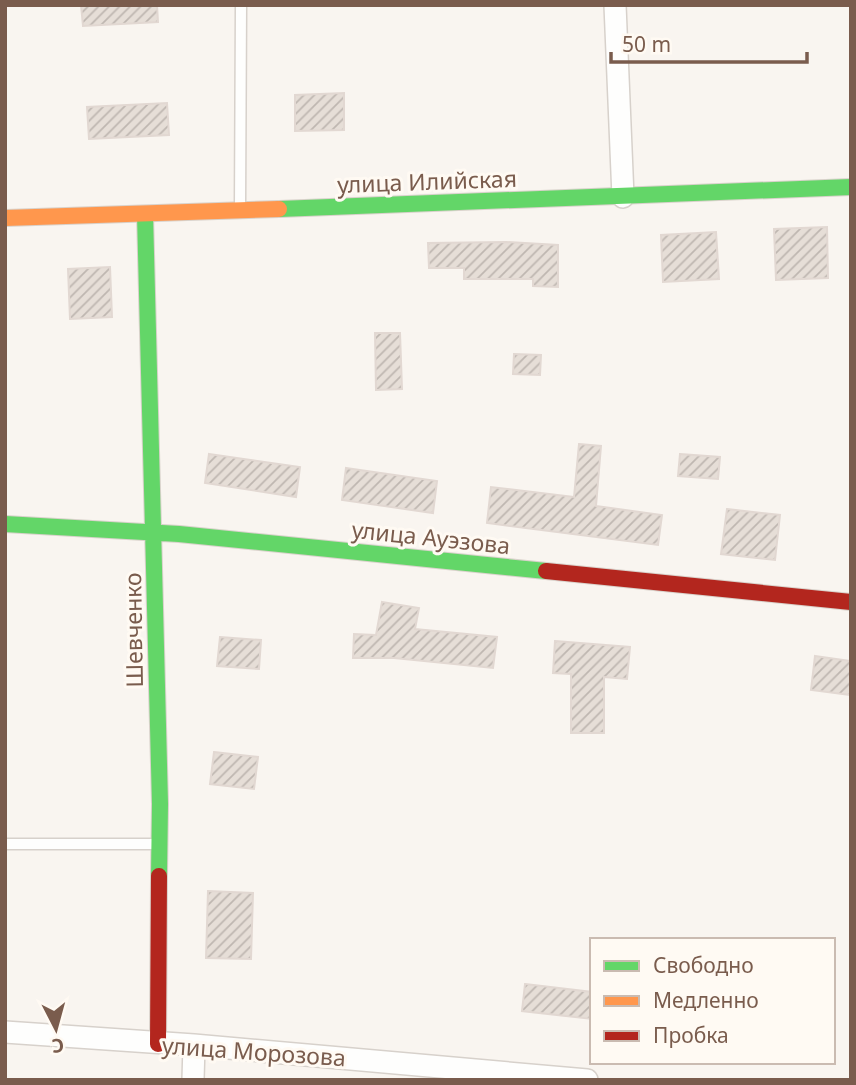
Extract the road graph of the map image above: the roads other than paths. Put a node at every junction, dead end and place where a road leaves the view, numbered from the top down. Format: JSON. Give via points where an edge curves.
{"nodes":[{"id":1,"x":241,"y":5,"type":"edge"},
{"id":2,"x":615,"y":5,"type":"edge"},
{"id":3,"x":851,"y":187,"type":"edge"},
{"id":4,"x":623,"y":197,"type":"junction"},
{"id":5,"x":240,"y":210,"type":"junction"},
{"id":6,"x":145,"y":214,"type":"junction"},
{"id":7,"x":5,"y":218,"type":"edge"},
{"id":8,"x":5,"y":524,"type":"edge"},
{"id":9,"x":153,"y":533,"type":"junction"},
{"id":10,"x":851,"y":602,"type":"edge"},
{"id":11,"x":5,"y":844,"type":"edge"},
{"id":12,"x":160,"y":844,"type":"junction"},
{"id":13,"x":5,"y":1032,"type":"edge"},
{"id":14,"x":158,"y":1044,"type":"junction"},
{"id":15,"x":194,"y":1045,"type":"junction"},
{"id":16,"x":522,"y":1077,"type":"edge"},
{"id":17,"x":193,"y":1080,"type":"edge"},
{"id":18,"x":587,"y":1080,"type":"edge"}],
"edges":[{"from":1,"to":5,"type":"lane"},
{"from":2,"to":4,"type":"street"},
{"from":3,"to":4,"type":"street","name":"улица Илийская"},
{"from":4,"to":5,"type":"street","name":"улица Илийская"},
{"from":5,"to":6,"type":"street","name":"улица Илийская"},
{"from":6,"to":7,"type":"street","name":"улица Илийская"},
{"from":6,"to":9,"type":"street","name":"Шевченко"},
{"from":8,"to":9,"type":"street","name":"улица Ауэзова"},
{"from":9,"to":10,"type":"street","name":"улица Ауэзова"},
{"from":9,"to":12,"type":"street","name":"Шевченко"},
{"from":11,"to":12,"type":"lane"},
{"from":12,"to":14,"type":"street","name":"Шевченко"},
{"from":13,"to":14,"type":"street","name":"улица Морозова"},
{"from":14,"to":15,"type":"street","name":"улица Морозова"},
{"from":15,"to":16,"type":"street","name":"улица Морозова"},
{"from":15,"to":17,"type":"street"},
{"from":16,"to":18,"type":"street","name":"улица Морозова"}]}
